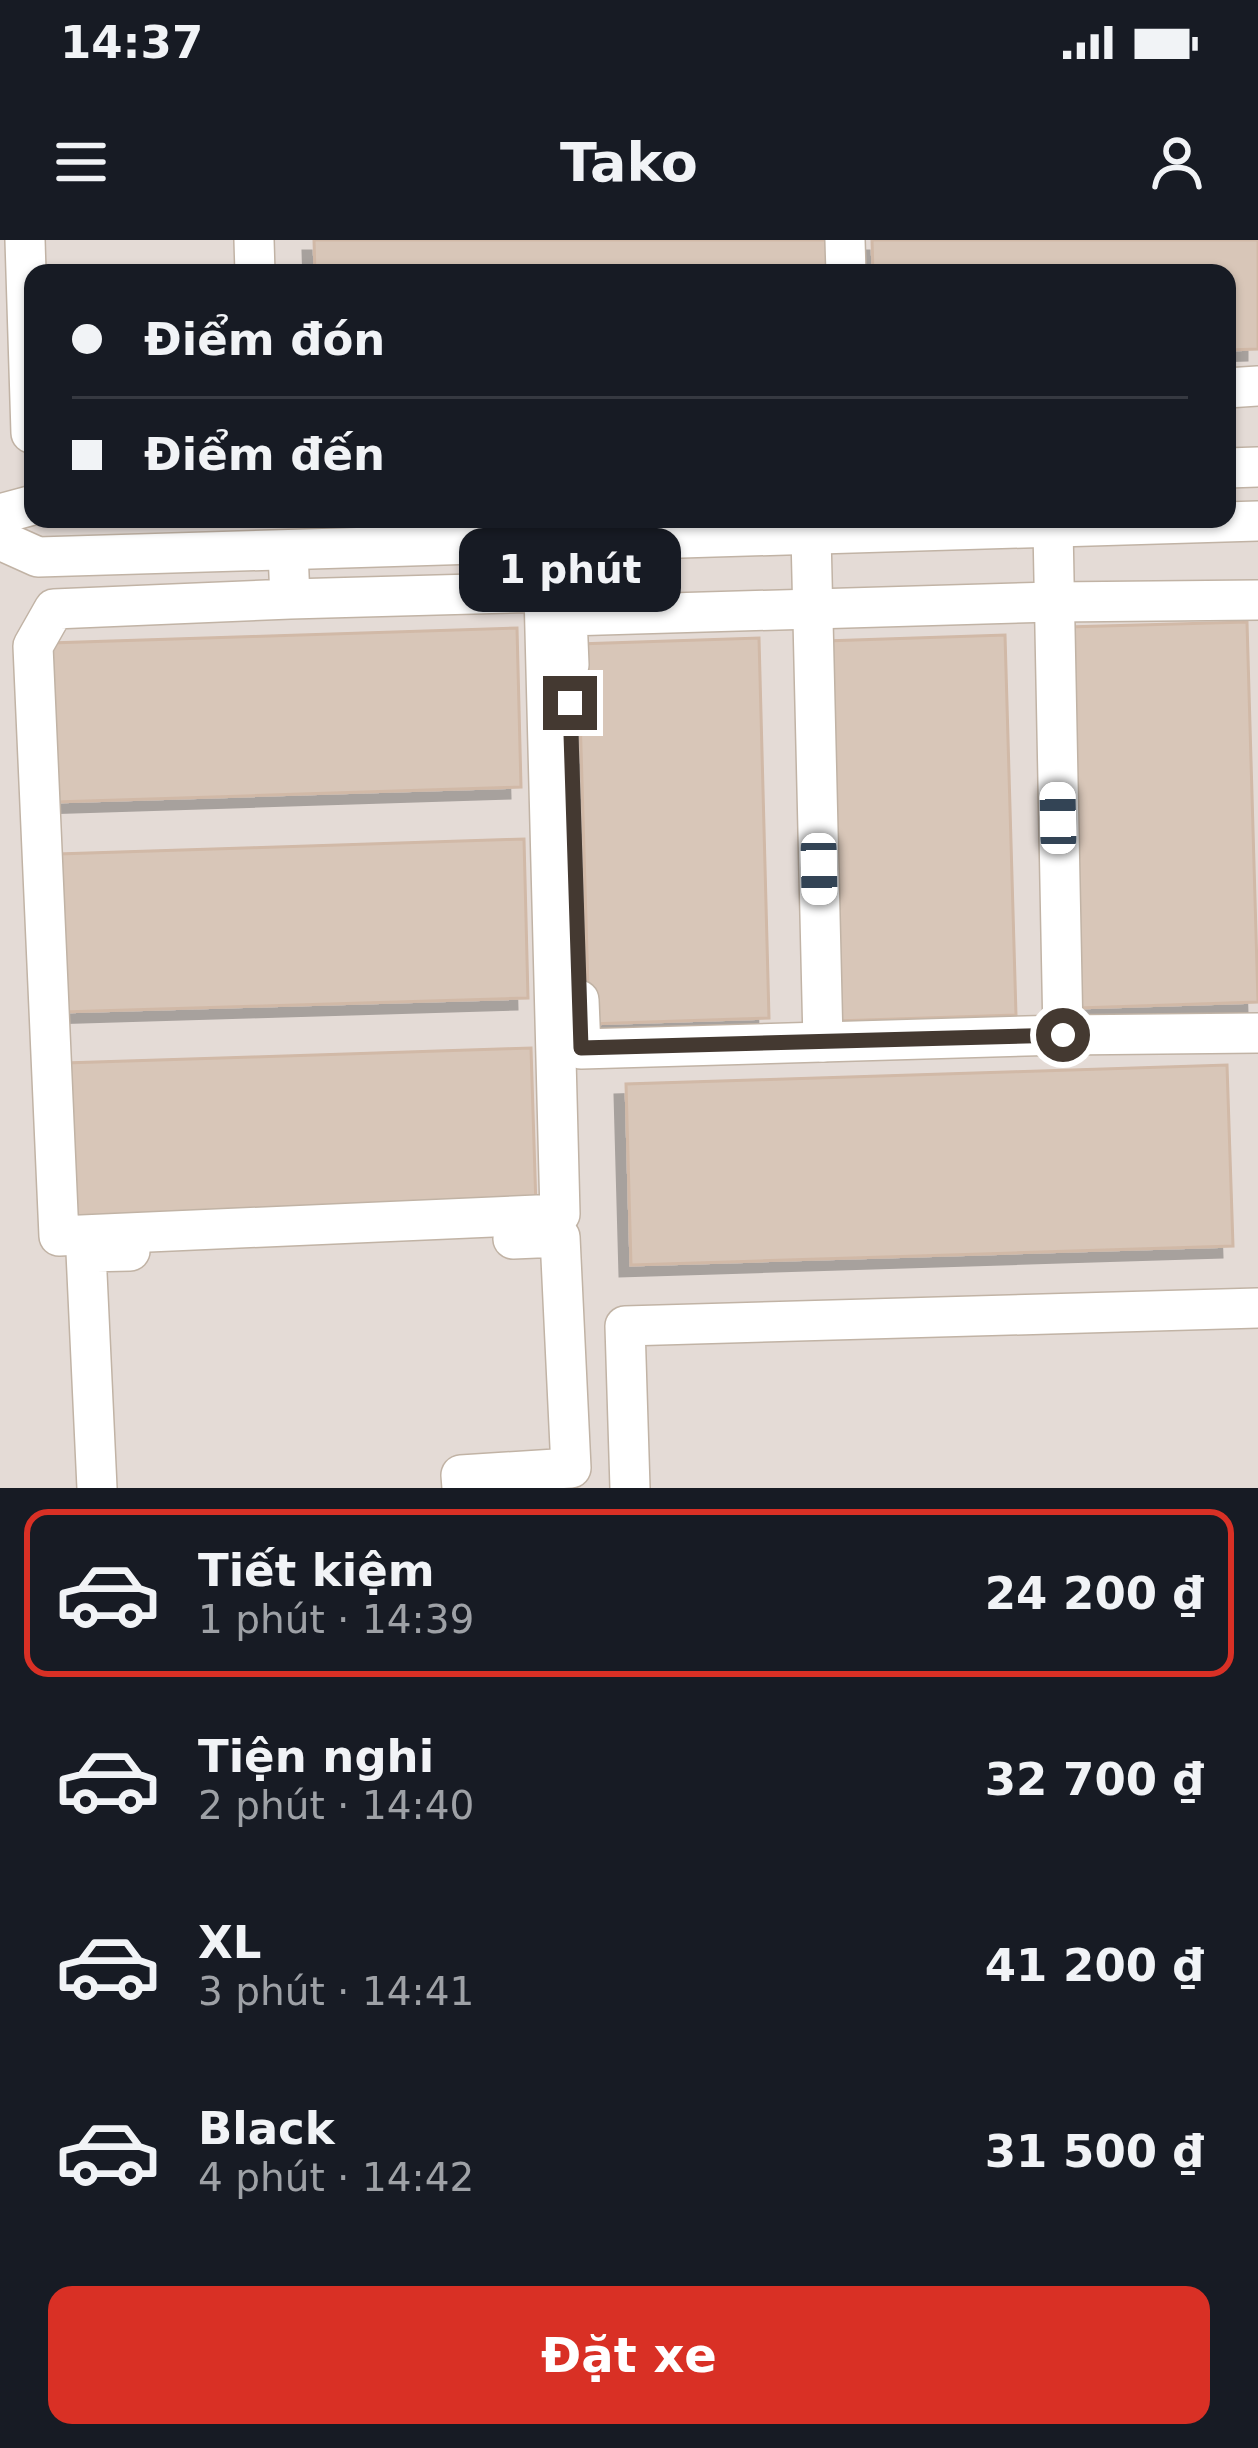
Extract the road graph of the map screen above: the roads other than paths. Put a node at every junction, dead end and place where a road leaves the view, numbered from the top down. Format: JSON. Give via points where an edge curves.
{"nodes":[{"id":1,"x":1053,"y":528,"type":"joint"},
{"id":2,"x":812,"y":535,"type":"junction"},
{"id":3,"x":0,"y":540,"type":"edge"},
{"id":4,"x":288,"y":550,"type":"junction"},
{"id":5,"x":290,"y":599,"type":"junction"},
{"id":6,"x":1258,"y":600,"type":"edge"},
{"id":7,"x":1054,"y":602,"type":"junction"},
{"id":8,"x":814,"y":609,"type":"junction"},
{"id":9,"x":1258,"y":1033,"type":"edge"},
{"id":10,"x":1063,"y":1035,"type":"junction"},
{"id":11,"x":823,"y":1042,"type":"junction"},
{"id":12,"x":1258,"y":1308,"type":"edge"},
{"id":13,"x":97,"y":1488,"type":"edge"},
{"id":14,"x":462,"y":1488,"type":"edge"},
{"id":15,"x":629,"y":1488,"type":"edge"}],
"edges":[{"from":1,"to":2,"type":"street"},
{"from":1,"to":7,"type":"street"},
{"from":2,"to":4,"type":"street"},
{"from":2,"to":8,"type":"street"},
{"from":3,"to":4,"type":"street","via":[[38,557]]},
{"from":4,"to":5,"type":"street"},
{"from":5,"to":5,"type":"street","via":[[54,609],[33,646],[59,1236],[560,1214],[544,592]]},
{"from":6,"to":7,"type":"street"},
{"from":7,"to":8,"type":"street"},
{"from":7,"to":10,"type":"street"},
{"from":8,"to":11,"type":"street"},
{"from":8,"to":11,"type":"street","via":[[567,616],[581,1048]]},
{"from":9,"to":10,"type":"street"},
{"from":10,"to":11,"type":"street"},
{"from":12,"to":15,"type":"street","via":[[625,1326]]},
{"from":13,"to":14,"type":"street","via":[[86,1252],[560,1237],[571,1468],[461,1475]]}]}
